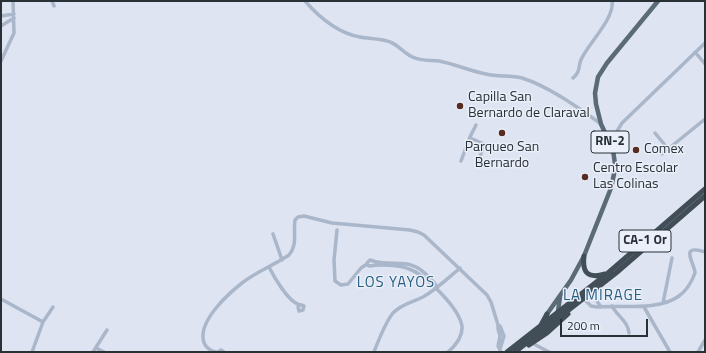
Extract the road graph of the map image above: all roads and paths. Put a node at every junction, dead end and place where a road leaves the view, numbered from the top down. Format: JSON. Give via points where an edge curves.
{"nodes":[{"id":1,"x":13,"y":1,"type":"edge"},
{"id":2,"x":52,"y":1,"type":"edge"},
{"id":3,"x":305,"y":1,"type":"edge"},
{"id":4,"x":612,"y":1,"type":"edge"},
{"id":5,"x":658,"y":1,"type":"edge"},
{"id":6,"x":54,"y":6,"type":"dead end"},
{"id":7,"x":1,"y":16,"type":"edge"},
{"id":8,"x":14,"y":16,"type":"junction"},
{"id":9,"x":1,"y":26,"type":"edge"},
{"id":10,"x":705,"y":43,"type":"edge"},
{"id":11,"x":695,"y":52,"type":"junction"},
{"id":12,"x":1,"y":61,"type":"edge"},
{"id":13,"x":705,"y":64,"type":"edge"},
{"id":14,"x":573,"y":78,"type":"dead end"},
{"id":15,"x":705,"y":119,"type":"edge"},
{"id":16,"x":601,"y":124,"type":"junction"},
{"id":17,"x":476,"y":125,"type":"dead end"},
{"id":18,"x":655,"y":133,"type":"dead end"},
{"id":19,"x":470,"y":137,"type":"junction"},
{"id":20,"x":610,"y":143,"type":"junction"},
{"id":21,"x":669,"y":150,"type":"junction"},
{"id":22,"x":662,"y":154,"type":"dead end"},
{"id":23,"x":479,"y":160,"type":"dead end"},
{"id":24,"x":461,"y":161,"type":"dead end"},
{"id":25,"x":705,"y":189,"type":"edge"},
{"id":26,"x":705,"y":196,"type":"edge"},
{"id":27,"x":337,"y":230,"type":"dead end"},
{"id":28,"x":272,"y":234,"type":"dead end"},
{"id":29,"x":705,"y":252,"type":"edge"},
{"id":30,"x":584,"y":256,"type":"junction"},
{"id":31,"x":672,"y":258,"type":"dead end"},
{"id":32,"x":282,"y":260,"type":"junction"},
{"id":33,"x":269,"y":267,"type":"junction"},
{"id":34,"x":460,"y":268,"type":"junction"},
{"id":35,"x":608,"y":273,"type":"junction"},
{"id":36,"x":616,"y":273,"type":"junction"},
{"id":37,"x":437,"y":288,"type":"junction"},
{"id":38,"x":592,"y":294,"type":"junction"},
{"id":39,"x":560,"y":295,"type":"junction"},
{"id":40,"x":1,"y":299,"type":"edge"},
{"id":41,"x":585,"y":300,"type":"junction"},
{"id":42,"x":663,"y":303,"type":"junction"},
{"id":43,"x":299,"y":305,"type":"dead end"},
{"id":44,"x":601,"y":306,"type":"junction"},
{"id":45,"x":612,"y":306,"type":"junction"},
{"id":46,"x":53,"y":307,"type":"dead end"},
{"id":47,"x":644,"y":307,"type":"junction"},
{"id":48,"x":558,"y":312,"type":"junction"},
{"id":49,"x":547,"y":314,"type":"junction"},
{"id":50,"x":560,"y":321,"type":"junction"},
{"id":51,"x":43,"y":322,"type":"junction"},
{"id":52,"x":541,"y":324,"type":"junction"},
{"id":53,"x":532,"y":329,"type":"junction"},
{"id":54,"x":107,"y":330,"type":"dead end"},
{"id":55,"x":545,"y":332,"type":"junction"},
{"id":56,"x":629,"y":333,"type":"dead end"},
{"id":57,"x":705,"y":340,"type":"edge"},
{"id":58,"x":532,"y":344,"type":"junction"},
{"id":59,"x":96,"y":348,"type":"junction"},
{"id":60,"x":501,"y":351,"type":"edge"},
{"id":61,"x":32,"y":352,"type":"edge"},
{"id":62,"x":93,"y":352,"type":"edge"},
{"id":63,"x":104,"y":352,"type":"edge"},
{"id":64,"x":217,"y":352,"type":"edge"},
{"id":65,"x":224,"y":352,"type":"edge"},
{"id":66,"x":374,"y":352,"type":"edge"},
{"id":67,"x":448,"y":352,"type":"edge"},
{"id":68,"x":507,"y":352,"type":"edge"},
{"id":69,"x":515,"y":352,"type":"edge"},
{"id":70,"x":520,"y":352,"type":"edge"},
{"id":71,"x":549,"y":352,"type":"edge"},
{"id":72,"x":670,"y":352,"type":"edge"},
{"id":73,"x":698,"y":352,"type":"edge"}],
"edges":[{"from":1,"to":8,"type":"street"},
{"from":2,"to":6,"type":"street"},
{"from":3,"to":16,"type":"street","via":[[322,18],[344,33],[360,38],[388,41],[416,59],[441,61],[488,75],[511,76],[533,82]]},
{"from":4,"to":14,"type":"street","via":[[612,9],[606,21],[581,58],[578,74]]},
{"from":5,"to":16,"type":"main road","number":"RN-2","via":[[598,77],[595,99]]},
{"from":7,"to":8,"type":"street"},
{"from":8,"to":9,"type":"street"},
{"from":8,"to":12,"type":"street","via":[[14,35]]},
{"from":10,"to":11,"type":"street"},
{"from":11,"to":13,"type":"street"},
{"from":11,"to":20,"type":"street","via":[[622,123]]},
{"from":15,"to":21,"type":"street"},
{"from":16,"to":20,"type":"main road","number":"RN-2"},
{"from":17,"to":19,"type":"street"},
{"from":18,"to":21,"type":"street"},
{"from":19,"to":23,"type":"street","via":[[484,144]]},
{"from":19,"to":24,"type":"street"},
{"from":20,"to":30,"type":"main road","number":"RN-2","via":[[614,156],[611,188]]},
{"from":21,"to":22,"type":"street"},
{"from":25,"to":35,"type":"highway","number":"CA-1 Or"},
{"from":26,"to":36,"type":"highway","number":"CA-1 Or"},
{"from":27,"to":37,"type":"street","via":[[335,281],[341,285],[348,284],[370,260],[403,263],[419,268],[437,285]]},
{"from":28,"to":32,"type":"street"},
{"from":29,"to":42,"type":"street","via":[[698,249],[690,253],[690,261],[695,270],[693,279],[679,296]]},
{"from":30,"to":35,"type":"highway","via":[[583,267],[588,274],[598,276]]},
{"from":30,"to":39,"type":"main road","number":"RN-2"},
{"from":31,"to":42,"type":"street"},
{"from":32,"to":33,"type":"street"},
{"from":32,"to":34,"type":"street","via":[[294,247],[294,220],[304,216],[332,223],[418,232]]},
{"from":33,"to":43,"type":"street","via":[[283,289]]},
{"from":33,"to":64,"type":"street","via":[[242,283],[212,313],[204,330],[203,340],[208,348]]},
{"from":34,"to":37,"type":"street"},
{"from":34,"to":60,"type":"street","via":[[489,298],[504,336]]},
{"from":35,"to":48,"type":"highway"},
{"from":35,"to":68,"type":"highway","number":"CA-1 Or"},
{"from":36,"to":38,"type":"highway"},
{"from":36,"to":69,"type":"highway","number":"CA-1 Or"},
{"from":37,"to":66,"type":"street","via":[[394,312]]},
{"from":37,"to":67,"type":"street","via":[[456,313],[462,326],[456,344]]},
{"from":38,"to":41,"type":"highway"},
{"from":38,"to":44,"type":"street"},
{"from":39,"to":48,"type":"main road","number":"RN-2"},
{"from":39,"to":49,"type":"main road","number":"RN-2"},
{"from":40,"to":51,"type":"street"},
{"from":41,"to":44,"type":"street","via":[[591,306]]},
{"from":41,"to":50,"type":"highway"},
{"from":42,"to":47,"type":"street"},
{"from":44,"to":45,"type":"street"},
{"from":45,"to":47,"type":"street"},
{"from":45,"to":56,"type":"street","via":[[627,324]]},
{"from":46,"to":51,"type":"street"},
{"from":47,"to":72,"type":"street"},
{"from":48,"to":50,"type":"highway"},
{"from":48,"to":52,"type":"highway"},
{"from":49,"to":52,"type":"highway"},
{"from":49,"to":53,"type":"highway"},
{"from":50,"to":55,"type":"highway"},
{"from":51,"to":61,"type":"street"},
{"from":52,"to":53,"type":"highway"},
{"from":52,"to":55,"type":"highway"},
{"from":53,"to":60,"type":"highway"},
{"from":54,"to":59,"type":"street"},
{"from":55,"to":58,"type":"highway"},
{"from":57,"to":73,"type":"street"},
{"from":58,"to":70,"type":"highway"},
{"from":58,"to":71,"type":"street"},
{"from":59,"to":62,"type":"street"},
{"from":59,"to":63,"type":"street"},
{"from":64,"to":65,"type":"street"}]}
